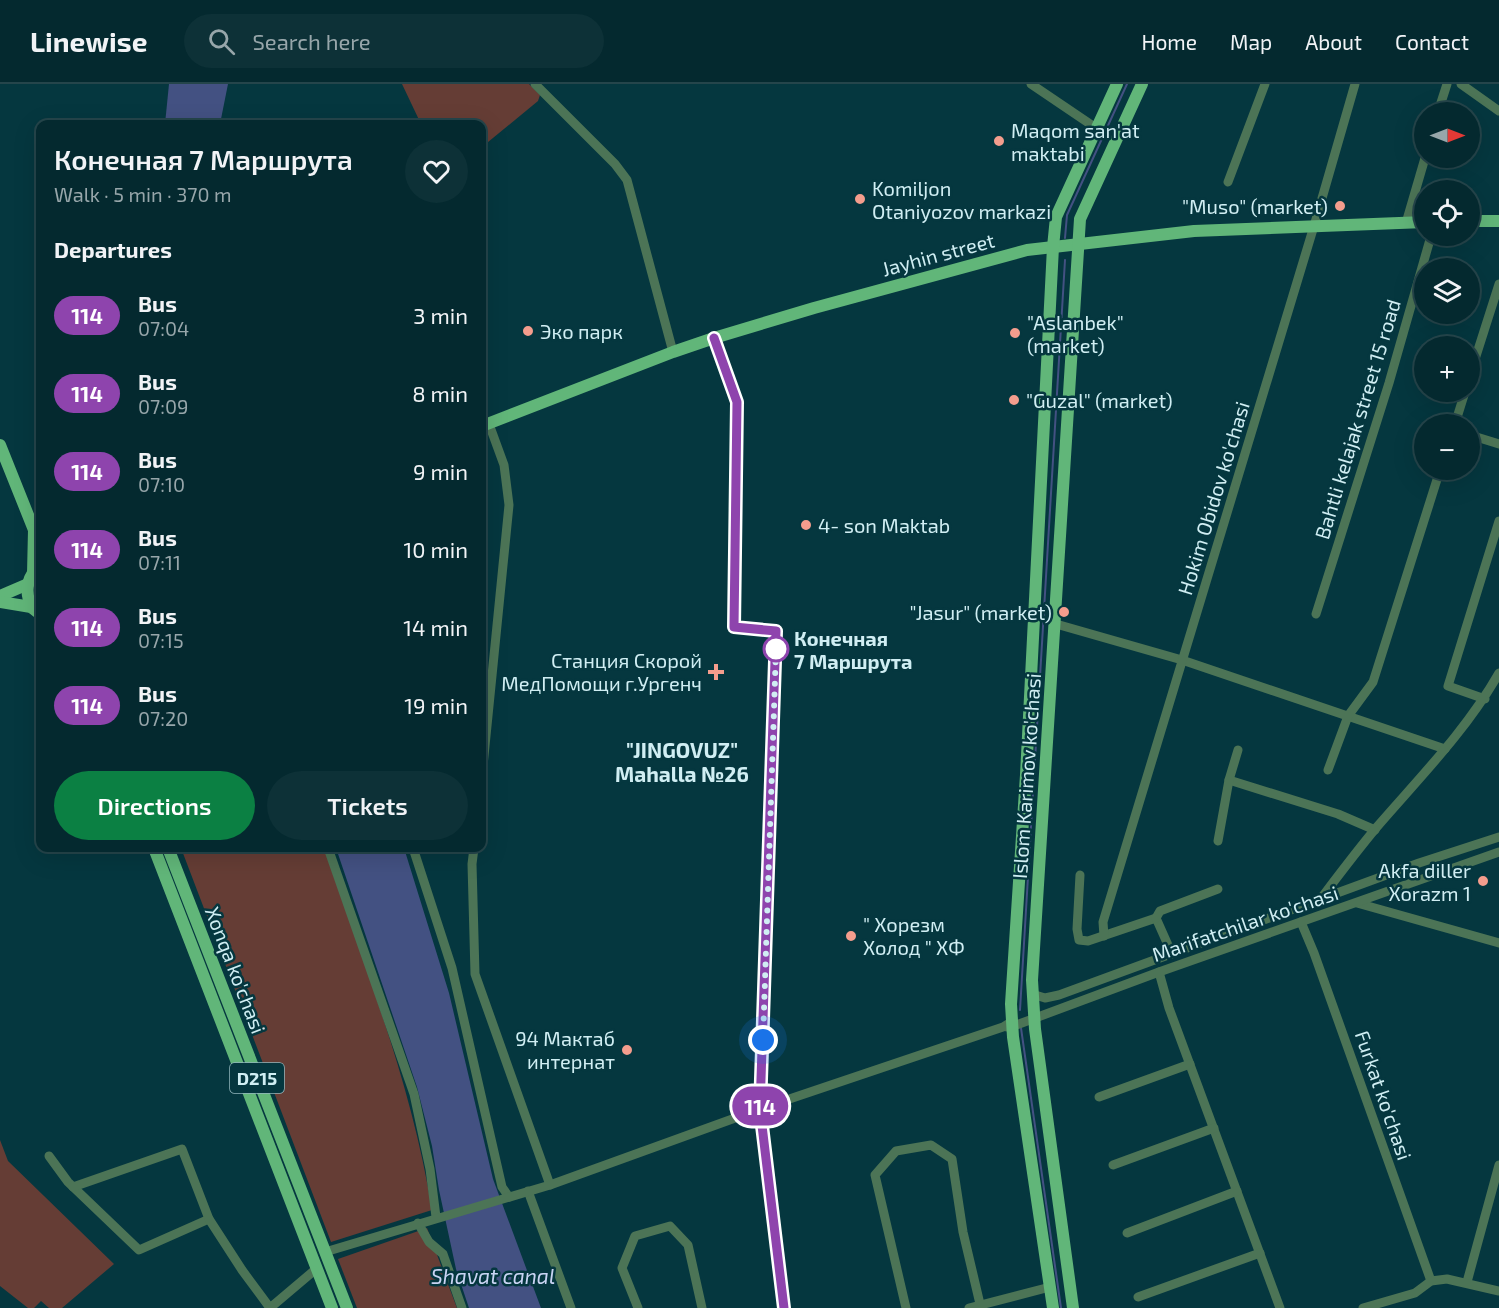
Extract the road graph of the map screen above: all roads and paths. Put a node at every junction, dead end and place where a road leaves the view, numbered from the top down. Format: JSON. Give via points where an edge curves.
{"nodes":[{"id":1,"x":535,"y":84,"type":"edge"},
{"id":2,"x":1030,"y":84,"type":"edge"},
{"id":3,"x":1117,"y":84,"type":"edge"},
{"id":4,"x":1142,"y":84,"type":"edge"},
{"id":5,"x":1265,"y":84,"type":"edge"},
{"id":6,"x":1355,"y":84,"type":"edge"},
{"id":7,"x":1447,"y":84,"type":"edge"},
{"id":8,"x":1461,"y":84,"type":"edge"},
{"id":9,"x":1441,"y":102,"type":"edge"},
{"id":10,"x":1499,"y":111,"type":"edge"},
{"id":11,"x":1096,"y":128,"type":"junction"},
{"id":12,"x":1422,"y":168,"type":"edge"},
{"id":13,"x":1228,"y":182,"type":"dead end"},
{"id":14,"x":1499,"y":220,"type":"edge"},
{"id":15,"x":1480,"y":221,"type":"edge"},
{"id":16,"x":1406,"y":223,"type":"junction"},
{"id":17,"x":1414,"y":223,"type":"edge"},
{"id":18,"x":1314,"y":226,"type":"junction"},
{"id":19,"x":1078,"y":244,"type":"junction"},
{"id":20,"x":1428,"y":246,"type":"edge"},
{"id":21,"x":1053,"y":247,"type":"junction"},
{"id":22,"x":1499,"y":284,"type":"edge"},
{"id":23,"x":714,"y":338,"type":"junction"},
{"id":24,"x":1480,"y":344,"type":"edge"},
{"id":25,"x":673,"y":352,"type":"junction"},
{"id":26,"x":486,"y":425,"type":"edge"},
{"id":27,"x":486,"y":427,"type":"edge"},
{"id":28,"x":1480,"y":438,"type":"edge"},
{"id":29,"x":1499,"y":444,"type":"edge"},
{"id":30,"x":0,"y":445,"type":"edge"},
{"id":31,"x":1437,"y":480,"type":"edge"},
{"id":32,"x":1499,"y":521,"type":"edge"},
{"id":33,"x":36,"y":532,"type":"edge"},
{"id":34,"x":36,"y":548,"type":"edge"},
{"id":35,"x":34,"y":575,"type":"edge"},
{"id":36,"x":0,"y":596,"type":"edge"},
{"id":37,"x":0,"y":603,"type":"edge"},
{"id":38,"x":36,"y":610,"type":"edge"},
{"id":39,"x":1316,"y":614,"type":"dead end"},
{"id":40,"x":1056,"y":624,"type":"junction"},
{"id":41,"x":1182,"y":660,"type":"junction"},
{"id":42,"x":1499,"y":674,"type":"edge"},
{"id":43,"x":1485,"y":699,"type":"junction"},
{"id":44,"x":1030,"y":700,"type":"junction"},
{"id":45,"x":1050,"y":701,"type":"junction"},
{"id":46,"x":1348,"y":716,"type":"junction"},
{"id":47,"x":486,"y":736,"type":"edge"},
{"id":48,"x":1446,"y":749,"type":"junction"},
{"id":49,"x":1238,"y":750,"type":"dead end"},
{"id":50,"x":1328,"y":770,"type":"dead end"},
{"id":51,"x":1229,"y":780,"type":"junction"},
{"id":52,"x":1375,"y":830,"type":"junction"},
{"id":53,"x":1499,"y":837,"type":"edge"},
{"id":54,"x":1218,"y":841,"type":"dead end"},
{"id":55,"x":156,"y":852,"type":"edge"},
{"id":56,"x":170,"y":852,"type":"edge"},
{"id":57,"x":329,"y":852,"type":"edge"},
{"id":58,"x":414,"y":852,"type":"edge"},
{"id":59,"x":474,"y":852,"type":"edge"},
{"id":60,"x":1499,"y":852,"type":"edge"},
{"id":61,"x":1080,"y":875,"type":"dead end"},
{"id":62,"x":1218,"y":889,"type":"dead end"},
{"id":63,"x":1319,"y":901,"type":"junction"},
{"id":64,"x":1356,"y":903,"type":"junction"},
{"id":65,"x":1156,"y":918,"type":"junction"},
{"id":66,"x":1301,"y":922,"type":"junction"},
{"id":67,"x":1104,"y":936,"type":"junction"},
{"id":68,"x":1499,"y":943,"type":"edge"},
{"id":69,"x":1172,"y":954,"type":"junction"},
{"id":70,"x":1159,"y":972,"type":"junction"},
{"id":71,"x":1032,"y":994,"type":"junction"},
{"id":72,"x":1034,"y":1017,"type":"junction"},
{"id":73,"x":1008,"y":1025,"type":"junction"},
{"id":74,"x":1190,"y":1064,"type":"junction"},
{"id":75,"x":1099,"y":1097,"type":"dead end"},
{"id":76,"x":760,"y":1109,"type":"junction"},
{"id":77,"x":1214,"y":1128,"type":"junction"},
{"id":78,"x":49,"y":1156,"type":"dead end"},
{"id":79,"x":1113,"y":1165,"type":"dead end"},
{"id":80,"x":1499,"y":1165,"type":"edge"},
{"id":81,"x":550,"y":1185,"type":"junction"},
{"id":82,"x":73,"y":1186,"type":"junction"},
{"id":83,"x":528,"y":1191,"type":"junction"},
{"id":84,"x":1237,"y":1191,"type":"junction"},
{"id":85,"x":509,"y":1197,"type":"junction"},
{"id":86,"x":436,"y":1217,"type":"junction"},
{"id":87,"x":209,"y":1219,"type":"junction"},
{"id":88,"x":418,"y":1223,"type":"junction"},
{"id":89,"x":1127,"y":1233,"type":"dead end"},
{"id":90,"x":325,"y":1252,"type":"junction"},
{"id":91,"x":1260,"y":1253,"type":"junction"},
{"id":92,"x":316,"y":1269,"type":"junction"},
{"id":93,"x":1431,"y":1281,"type":"junction"},
{"id":94,"x":1467,"y":1282,"type":"junction"},
{"id":95,"x":1050,"y":1287,"type":"junction"},
{"id":96,"x":1499,"y":1291,"type":"edge"},
{"id":97,"x":1138,"y":1297,"type":"dead end"},
{"id":98,"x":980,"y":1304,"type":"junction"},
{"id":99,"x":270,"y":1308,"type":"edge"},
{"id":100,"x":332,"y":1308,"type":"edge"},
{"id":101,"x":347,"y":1308,"type":"edge"},
{"id":102,"x":462,"y":1308,"type":"edge"},
{"id":103,"x":571,"y":1308,"type":"edge"},
{"id":104,"x":638,"y":1308,"type":"edge"},
{"id":105,"x":702,"y":1308,"type":"edge"},
{"id":106,"x":784,"y":1308,"type":"edge"},
{"id":107,"x":906,"y":1308,"type":"edge"},
{"id":108,"x":969,"y":1308,"type":"edge"},
{"id":109,"x":1053,"y":1308,"type":"edge"},
{"id":110,"x":1073,"y":1308,"type":"edge"},
{"id":111,"x":1280,"y":1308,"type":"edge"},
{"id":112,"x":1363,"y":1308,"type":"edge"}],
"edges":[{"from":1,"to":25,"type":"street","via":[[627,180]]},
{"from":2,"to":11,"type":"street"},
{"from":3,"to":11,"type":"main road","name":"Islom Karimov ko'chasi"},
{"from":4,"to":19,"type":"main road","name":"Islom Karimov ko'chasi","via":[[1080,219]]},
{"from":5,"to":13,"type":"street"},
{"from":6,"to":18,"type":"street","name":"Hokim Obidov ko'chasi"},
{"from":7,"to":9,"type":"street"},
{"from":8,"to":10,"type":"street"},
{"from":11,"to":21,"type":"main road","name":"Islom Karimov ko'chasi","via":[[1056,217]]},
{"from":12,"to":16,"type":"street"},
{"from":14,"to":15,"type":"main road"},
{"from":16,"to":17,"type":"main road","name":"Jayhin street"},
{"from":16,"to":18,"type":"main road","name":"Jayhin street"},
{"from":18,"to":19,"type":"main road","name":"Jayhin street","via":[[1194,231]]},
{"from":18,"to":41,"type":"street","name":"Hokim Obidov ko'chasi"},
{"from":19,"to":21,"type":"main road","name":"Jayhin street"},
{"from":19,"to":40,"type":"main road","name":"Islom Karimov ko'chasi"},
{"from":20,"to":39,"type":"street","name":"Bahtli kelajak street 15 road"},
{"from":21,"to":23,"type":"main road","name":"Jayhin street","via":[[950,270]]},
{"from":21,"to":44,"type":"main road","name":"Islom Karimov ko'chasi"},
{"from":22,"to":24,"type":"street"},
{"from":23,"to":25,"type":"main road","name":"Jayhin street"},
{"from":23,"to":76,"type":"street","via":[[737,402],[734,627],[776,631]]},
{"from":25,"to":26,"type":"main road","name":"Jayhin street"},
{"from":27,"to":47,"type":"street","via":[[504,465],[509,505]]},
{"from":28,"to":29,"type":"street"},
{"from":30,"to":33,"type":"main road"},
{"from":31,"to":46,"type":"street","via":[[1373,682]]},
{"from":32,"to":43,"type":"street","via":[[1448,686]]},
{"from":34,"to":35,"type":"main road"},
{"from":35,"to":36,"type":"main road"},
{"from":35,"to":38,"type":"main road","via":[[27,597]]},
{"from":37,"to":38,"type":"main road"},
{"from":40,"to":41,"type":"street"},
{"from":40,"to":45,"type":"main road","name":"Islom Karimov ko'chasi"},
{"from":41,"to":46,"type":"street"},
{"from":41,"to":67,"type":"street","name":"Hokim Obidov ko'chasi","via":[[1103,922]]},
{"from":42,"to":43,"type":"street"},
{"from":43,"to":48,"type":"street"},
{"from":44,"to":45,"type":"street"},
{"from":44,"to":73,"type":"main road","name":"Islom Karimov ko'chasi"},
{"from":45,"to":71,"type":"main road","name":"Islom Karimov ko'chasi"},
{"from":46,"to":48,"type":"street"},
{"from":46,"to":50,"type":"street"},
{"from":48,"to":52,"type":"street"},
{"from":49,"to":51,"type":"street"},
{"from":51,"to":52,"type":"street","via":[[1338,814]]},
{"from":51,"to":54,"type":"street"},
{"from":52,"to":63,"type":"street"},
{"from":53,"to":63,"type":"street","name":"Marifatchilar ko'chasi"},
{"from":55,"to":92,"type":"main road","name":"Xonqa ko'chasi","number":"D215"},
{"from":56,"to":90,"type":"main road","name":"Xonqa ko'chasi","number":"D215"},
{"from":57,"to":86,"type":"street","via":[[414,1094]]},
{"from":58,"to":85,"type":"street","via":[[452,968],[502,1187]]},
{"from":59,"to":81,"type":"street","via":[[475,974]]},
{"from":60,"to":64,"type":"street","name":"Marifatchilar ko'chasi"},
{"from":61,"to":67,"type":"street","via":[[1079,939],[1088,941]]},
{"from":62,"to":65,"type":"street","via":[[1160,911]]},
{"from":63,"to":69,"type":"street","name":"Marifatchilar ko'chasi"},
{"from":64,"to":66,"type":"street","name":"Marifatchilar ko'chasi"},
{"from":64,"to":68,"type":"street"},
{"from":65,"to":67,"type":"street"},
{"from":65,"to":69,"type":"street"},
{"from":66,"to":70,"type":"street","name":"Marifatchilar ko'chasi"},
{"from":66,"to":93,"type":"street","name":"Furkat ko'chasi"},
{"from":69,"to":71,"type":"street","name":"Marifatchilar ko'chasi","via":[[1059,995],[1045,998]]},
{"from":70,"to":72,"type":"street","name":"Marifatchilar ko'chasi"},
{"from":70,"to":74,"type":"street"},
{"from":71,"to":72,"type":"main road","name":"Islom Karimov ko'chasi"},
{"from":72,"to":73,"type":"street","name":"Marifatchilar ko'chasi"},
{"from":72,"to":110,"type":"main road","name":"Islom Karimov ko'chasi"},
{"from":73,"to":76,"type":"street","name":"Marifatchilar ko'chasi"},
{"from":73,"to":95,"type":"main road","name":"Islom Karimov ko'chasi"},
{"from":74,"to":75,"type":"street"},
{"from":74,"to":77,"type":"street"},
{"from":76,"to":81,"type":"street","name":"Marifatchilar ko'chasi"},
{"from":76,"to":106,"type":"street"},
{"from":77,"to":79,"type":"street"},
{"from":77,"to":84,"type":"street"},
{"from":78,"to":82,"type":"street"},
{"from":80,"to":94,"type":"street"},
{"from":81,"to":83,"type":"street","name":"Marifatchilar ko'chasi"},
{"from":82,"to":87,"type":"street","via":[[139,1250]]},
{"from":82,"to":87,"type":"street","via":[[182,1149]]},
{"from":83,"to":85,"type":"street","name":"Marifatchilar ko'chasi"},
{"from":83,"to":103,"type":"street"},
{"from":84,"to":89,"type":"street"},
{"from":84,"to":91,"type":"street"},
{"from":85,"to":86,"type":"street","name":"Marifatchilar ko'chasi"},
{"from":86,"to":88,"type":"street","name":"Marifatchilar ko'chasi"},
{"from":87,"to":99,"type":"street"},
{"from":88,"to":90,"type":"street","name":"Marifatchilar ko'chasi"},
{"from":88,"to":102,"type":"street","via":[[429,1242],[443,1254]]},
{"from":90,"to":101,"type":"main road","name":"Xonqa ko'chasi","number":"D215"},
{"from":91,"to":97,"type":"street"},
{"from":91,"to":111,"type":"street"},
{"from":92,"to":99,"type":"street"},
{"from":92,"to":100,"type":"main road","name":"Xonqa ko'chasi","number":"D215"},
{"from":93,"to":94,"type":"street"},
{"from":93,"to":112,"type":"street","via":[[1415,1293]]},
{"from":94,"to":96,"type":"street"},
{"from":95,"to":98,"type":"street"},
{"from":95,"to":109,"type":"main road","name":"Islom Karimov ko'chasi"},
{"from":98,"to":107,"type":"street","via":[[963,1232],[952,1159],[931,1145],[896,1151],[875,1175]]},
{"from":98,"to":108,"type":"street"},
{"from":104,"to":105,"type":"street","via":[[622,1268],[635,1236],[670,1226],[688,1245]]}]}
